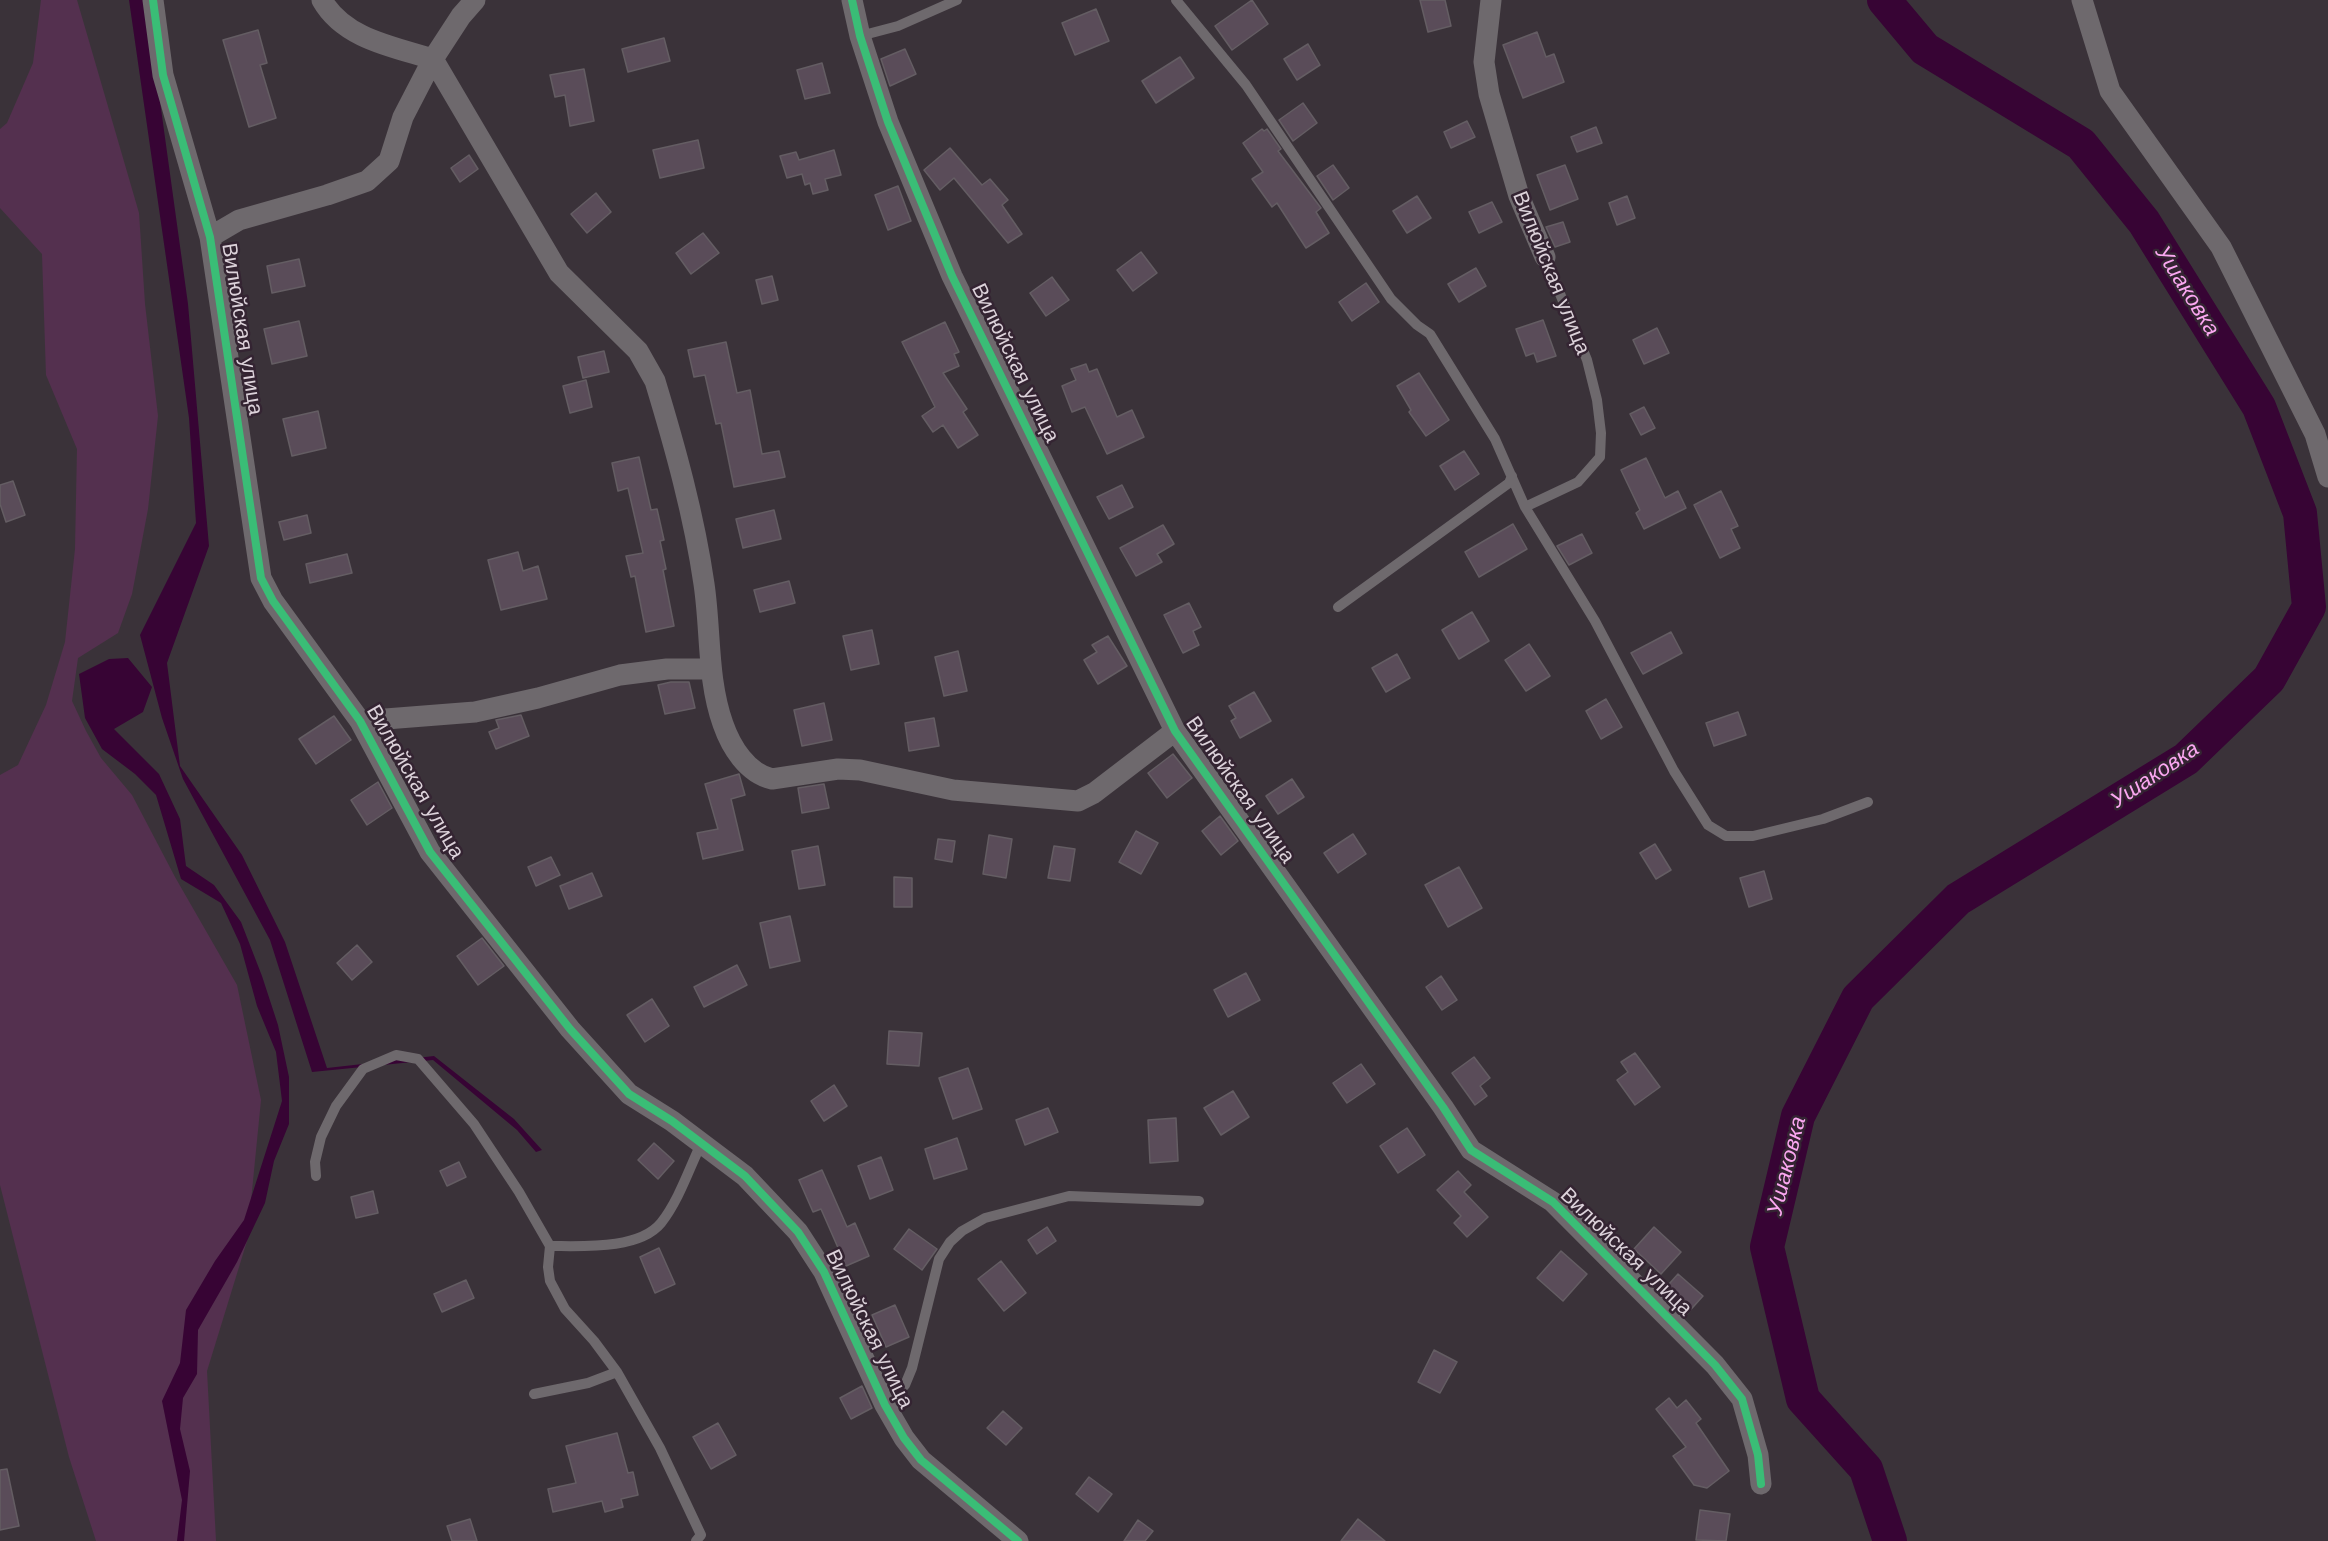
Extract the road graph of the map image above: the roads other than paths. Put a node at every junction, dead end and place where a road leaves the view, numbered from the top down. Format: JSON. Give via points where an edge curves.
{"nodes":[{"id":1,"x":153,"y":0,"type":"edge"},
{"id":2,"x":322,"y":0,"type":"edge"},
{"id":3,"x":475,"y":0,"type":"edge"},
{"id":4,"x":852,"y":0,"type":"edge"},
{"id":5,"x":957,"y":0,"type":"edge"},
{"id":6,"x":1176,"y":0,"type":"edge"},
{"id":7,"x":1491,"y":0,"type":"edge"},
{"id":8,"x":2082,"y":0,"type":"edge"},
{"id":9,"x":860,"y":36,"type":"junction"},
{"id":10,"x":433,"y":59,"type":"junction"},
{"id":11,"x":210,"y":237,"type":"junction"},
{"id":12,"x":1545,"y":257,"type":"joint"},
{"id":13,"x":1512,"y":476,"type":"junction"},
{"id":14,"x":2328,"y":477,"type":"edge"},
{"id":15,"x":1525,"y":507,"type":"junction"},
{"id":16,"x":1338,"y":607,"type":"dead end"},
{"id":17,"x":711,"y":669,"type":"junction"},
{"id":18,"x":360,"y":721,"type":"junction"},
{"id":19,"x":1175,"y":731,"type":"junction"},
{"id":20,"x":1868,"y":802,"type":"dead end"},
{"id":21,"x":701,"y":1144,"type":"junction"},
{"id":22,"x":316,"y":1176,"type":"dead end"},
{"id":23,"x":1199,"y":1201,"type":"dead end"},
{"id":24,"x":550,"y":1246,"type":"junction"},
{"id":25,"x":617,"y":1372,"type":"junction"},
{"id":26,"x":534,"y":1394,"type":"dead end"},
{"id":27,"x":885,"y":1405,"type":"junction"},
{"id":28,"x":1761,"y":1484,"type":"dead end"},
{"id":29,"x":696,"y":1541,"type":"edge"},
{"id":30,"x":1018,"y":1541,"type":"edge"}],
"edges":[{"from":1,"to":11,"type":"street","name":"Вилюйская улица","via":[[163,75]]},
{"from":2,"to":10,"type":"street","via":[[350,29],[364,37]]},
{"from":3,"to":10,"type":"street"},
{"from":4,"to":9,"type":"street","name":"Вилюйская улица"},
{"from":5,"to":9,"type":"lane","via":[[898,26]]},
{"from":6,"to":13,"type":"lane","via":[[1246,85],[1391,299],[1430,334],[1444,353],[1496,439]]},
{"from":7,"to":12,"type":"street","name":"Вилюйская улица","via":[[1484,62],[1489,94],[1519,196]]},
{"from":8,"to":14,"type":"street","via":[[2110,91],[2221,247],[2315,435]]},
{"from":9,"to":19,"type":"street","name":"Вилюйская улица","via":[[888,122],[952,276]]},
{"from":10,"to":11,"type":"street","via":[[403,117],[389,160],[367,181],[239,220]]},
{"from":10,"to":17,"type":"street","via":[[559,273],[638,351],[655,381],[686,490],[704,584]]},
{"from":11,"to":18,"type":"street","name":"Вилюйская улица","via":[[261,578],[273,601]]},
{"from":12,"to":15,"type":"lane","name":"Вилюйская улица","via":[[1587,360],[1601,433],[1600,457],[1578,482]]},
{"from":13,"to":15,"type":"lane"},
{"from":13,"to":16,"type":"lane","via":[[1509,483]]},
{"from":15,"to":20,"type":"lane","via":[[1595,621],[1674,771],[1708,825],[1726,836],[1753,836],[1823,819]]},
{"from":17,"to":18,"type":"street","via":[[620,675],[475,712]]},
{"from":17,"to":19,"type":"street","via":[[723,726],[737,754],[752,770],[772,779],[838,769],[860,770],[953,790],[1078,801]]},
{"from":18,"to":21,"type":"street","name":"Вилюйская улица","via":[[430,852],[570,1029],[629,1095]]},
{"from":19,"to":28,"type":"street","name":"Вилюйская улица","via":[[1471,1150],[1553,1202],[1715,1365],[1742,1399],[1758,1455]]},
{"from":21,"to":24,"type":"lane","via":[[669,1209],[652,1231],[601,1245]]},
{"from":21,"to":27,"type":"street","name":"Вилюйская улица","via":[[746,1176],[810,1249]]},
{"from":22,"to":24,"type":"lane","via":[[321,1137],[336,1106],[363,1069],[396,1055],[418,1059],[474,1124]]},
{"from":23,"to":27,"type":"lane","via":[[1069,1196],[985,1218],[962,1231],[939,1259],[905,1384]]},
{"from":24,"to":25,"type":"lane","via":[[550,1281],[565,1309]]},
{"from":25,"to":26,"type":"lane","via":[[588,1383]]},
{"from":25,"to":29,"type":"lane","via":[[688,1507],[701,1535]]},
{"from":27,"to":30,"type":"street","name":"Вилюйская улица","via":[[921,1460]]}]}
